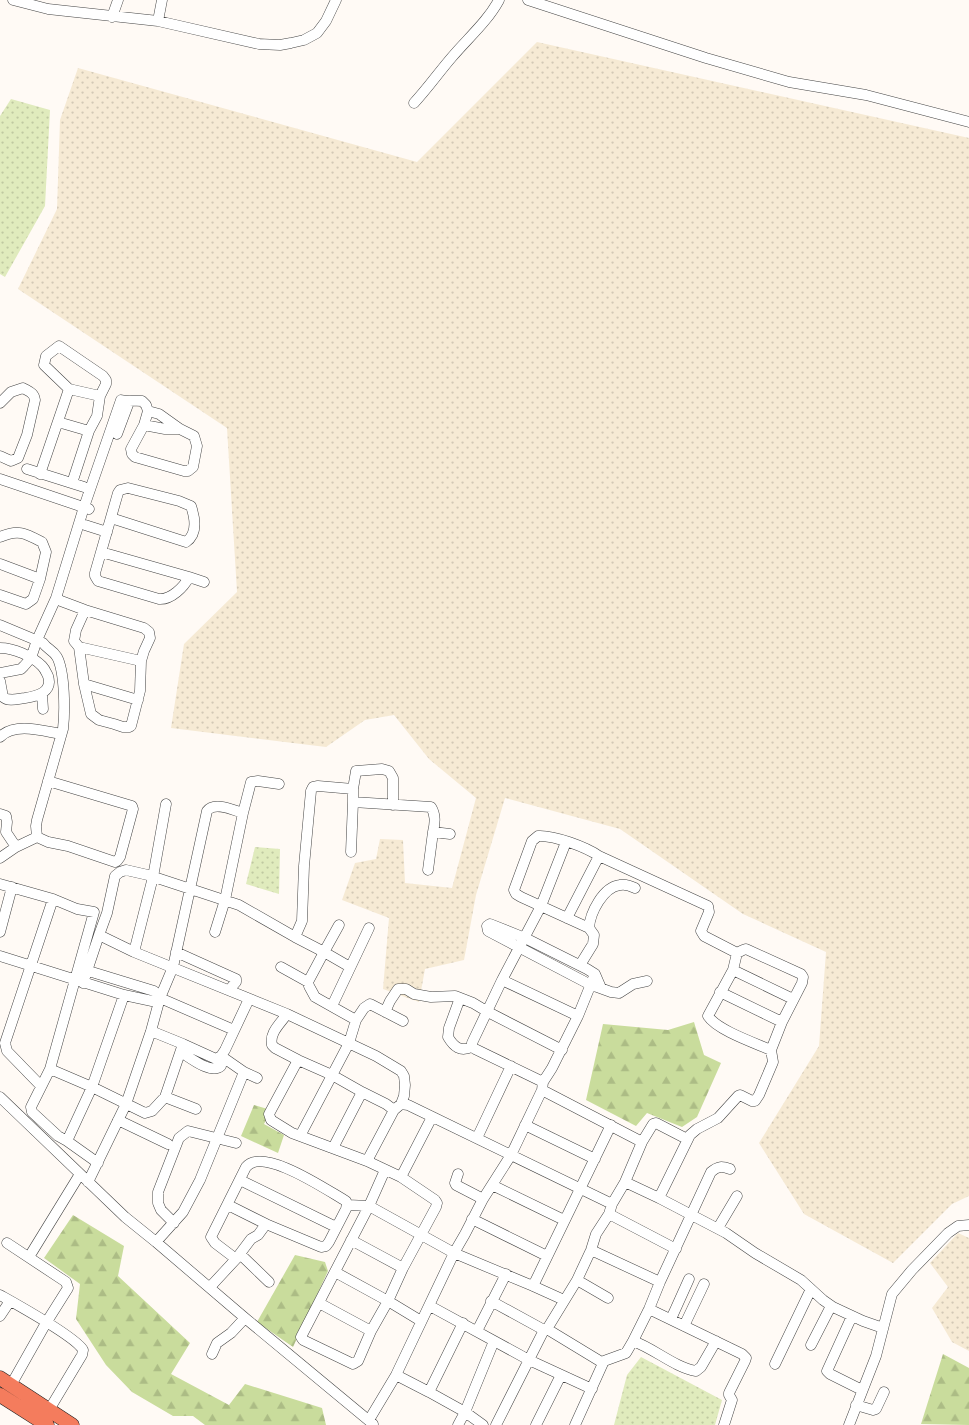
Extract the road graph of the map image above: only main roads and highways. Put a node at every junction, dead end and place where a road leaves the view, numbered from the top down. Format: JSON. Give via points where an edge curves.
{"nodes":[{"id":1,"x":5,"y":1381,"type":"edge"},
{"id":2,"x":0,"y":1394,"type":"edge"},
{"id":3,"x":25,"y":1403,"type":"junction"},
{"id":4,"x":47,"y":1425,"type":"edge"},
{"id":5,"x":72,"y":1425,"type":"edge"}],
"edges":[{"from":1,"to":3,"type":"highway"},
{"from":2,"to":3,"type":"highway"},
{"from":3,"to":4,"type":"highway"},
{"from":3,"to":5,"type":"highway","via":[[49,1410]]}]}
